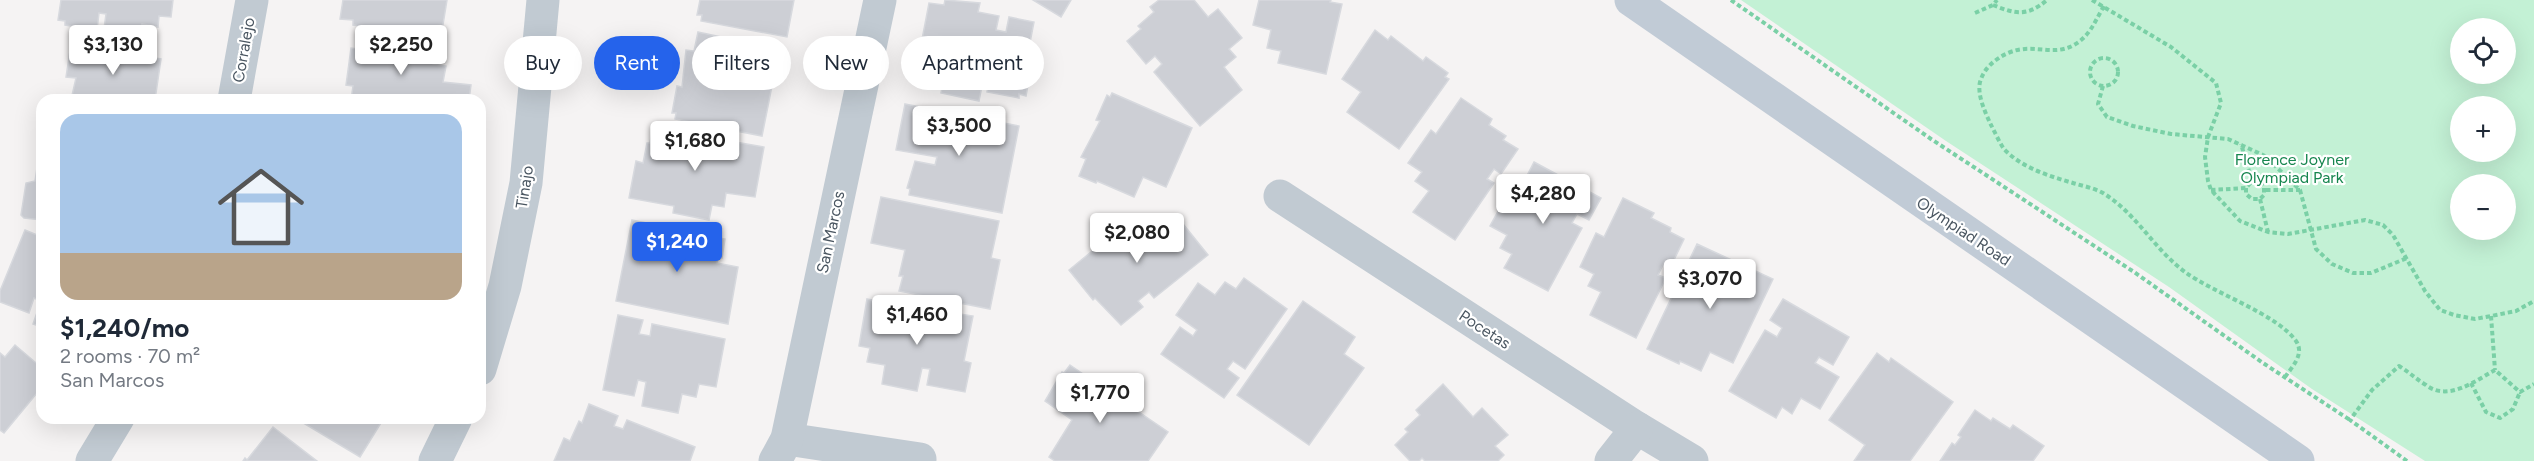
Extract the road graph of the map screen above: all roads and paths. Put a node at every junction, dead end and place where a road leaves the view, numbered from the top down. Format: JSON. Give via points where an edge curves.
{"nodes":[{"id":1,"x":252,"y":0,"type":"edge"},
{"id":2,"x":543,"y":0,"type":"edge"},
{"id":3,"x":880,"y":0,"type":"edge"},
{"id":4,"x":1631,"y":0,"type":"edge"},
{"id":5,"x":1731,"y":0,"type":"edge"},
{"id":6,"x":1997,"y":0,"type":"edge"},
{"id":7,"x":2047,"y":0,"type":"edge"},
{"id":8,"x":2092,"y":0,"type":"edge"},
{"id":9,"x":1993,"y":5,"type":"junction"},
{"id":10,"x":2104,"y":6,"type":"junction"},
{"id":11,"x":1975,"y":13,"type":"dead end"},
{"id":12,"x":2103,"y":86,"type":"junction"},
{"id":13,"x":235,"y":94,"type":"edge"},
{"id":14,"x":2208,"y":137,"type":"junction"},
{"id":15,"x":2241,"y":143,"type":"junction"},
{"id":16,"x":2252,"y":181,"type":"junction"},
{"id":17,"x":2246,"y":188,"type":"junction"},
{"id":18,"x":2211,"y":190,"type":"junction"},
{"id":19,"x":2265,"y":190,"type":"junction"},
{"id":20,"x":2300,"y":190,"type":"junction"},
{"id":21,"x":1280,"y":196,"type":"dead end"},
{"id":22,"x":2260,"y":199,"type":"junction"},
{"id":23,"x":2312,"y":230,"type":"junction"},
{"id":24,"x":2268,"y":231,"type":"junction"},
{"id":25,"x":2407,"y":258,"type":"junction"},
{"id":26,"x":2534,"y":301,"type":"edge"},
{"id":27,"x":2491,"y":316,"type":"junction"},
{"id":28,"x":486,"y":349,"type":"edge"},
{"id":29,"x":2495,"y":370,"type":"junction"},
{"id":30,"x":2285,"y":377,"type":"junction"},
{"id":31,"x":2471,"y":383,"type":"junction"},
{"id":32,"x":2534,"y":384,"type":"edge"},
{"id":33,"x":2520,"y":392,"type":"junction"},
{"id":34,"x":2350,"y":420,"type":"junction"},
{"id":35,"x":114,"y":424,"type":"edge"},
{"id":36,"x":453,"y":424,"type":"edge"},
{"id":37,"x":1637,"y":428,"type":"junction"},
{"id":38,"x":781,"y":450,"type":"edge"},
{"id":39,"x":920,"y":459,"type":"dead end"},
{"id":40,"x":92,"y":461,"type":"edge"},
{"id":41,"x":435,"y":461,"type":"edge"},
{"id":42,"x":1611,"y":461,"type":"edge"},
{"id":43,"x":1692,"y":461,"type":"edge"},
{"id":44,"x":2298,"y":461,"type":"edge"},
{"id":45,"x":2407,"y":461,"type":"edge"}],
"edges":[{"from":1,"to":13,"type":"street","name":"Corralejo"},
{"from":2,"to":28,"type":"street","name":"Tinajo","via":[[526,183],[505,286]]},
{"from":3,"to":38,"type":"street","name":"San Marcos"},
{"from":4,"to":44,"type":"main road","name":"Olympiad Road"},
{"from":5,"to":30,"type":"path"},
{"from":6,"to":9,"type":"path"},
{"from":7,"to":9,"type":"path","via":[[2032,10],[2015,13]]},
{"from":8,"to":10,"type":"path"},
{"from":9,"to":11,"type":"path"},
{"from":10,"to":14,"type":"path","via":[[2171,47],[2216,83],[2221,103]]},
{"from":10,"to":30,"type":"path","via":[[2088,35],[2072,46],[2008,51],[1987,67],[1979,91],[1988,119],[2004,148],[2022,163],[2045,175],[2100,191],[2120,204],[2184,271],[2272,320],[2289,334],[2298,343],[2299,357]]},
{"from":12,"to":12,"type":"path","via":[[2116,80],[2118,71],[2115,62],[2106,57],[2097,59],[2089,70],[2094,83]]},
{"from":12,"to":14,"type":"path","via":[[2098,104],[2107,117],[2143,128]]},
{"from":14,"to":15,"type":"path"},
{"from":14,"to":18,"type":"path","via":[[2205,158]]},
{"from":15,"to":16,"type":"path"},
{"from":15,"to":20,"type":"path","via":[[2265,156]]},
{"from":16,"to":17,"type":"path"},
{"from":16,"to":19,"type":"path","via":[[2259,180]]},
{"from":17,"to":18,"type":"path"},
{"from":17,"to":22,"type":"path","via":[[2252,199]]},
{"from":18,"to":24,"type":"path","via":[[2240,221]]},
{"from":19,"to":20,"type":"path"},
{"from":19,"to":22,"type":"path"},
{"from":20,"to":23,"type":"path"},
{"from":21,"to":37,"type":"street","name":"Pocetas"},
{"from":22,"to":24,"type":"path"},
{"from":23,"to":24,"type":"path","via":[[2288,234]]},
{"from":23,"to":25,"type":"path","via":[[2365,220],[2383,225]]},
{"from":23,"to":25,"type":"path","via":[[2316,249],[2332,264],[2353,273],[2371,273]]},
{"from":25,"to":27,"type":"path","via":[[2440,310],[2475,319]]},
{"from":26,"to":27,"type":"path","via":[[2516,311]]},
{"from":27,"to":29,"type":"path"},
{"from":29,"to":31,"type":"path"},
{"from":29,"to":33,"type":"path"},
{"from":30,"to":34,"type":"path"},
{"from":31,"to":33,"type":"path","via":[[2486,412],[2500,418],[2513,409]]},
{"from":31,"to":34,"type":"path","via":[[2452,392],[2427,387],[2399,366],[2372,390]]},
{"from":32,"to":33,"type":"path"},
{"from":34,"to":45,"type":"path"},
{"from":35,"to":40,"type":"street"},
{"from":36,"to":41,"type":"street"},
{"from":37,"to":42,"type":"street"},
{"from":37,"to":43,"type":"street","name":"Pocetas"},
{"from":38,"to":39,"type":"street"}]}
